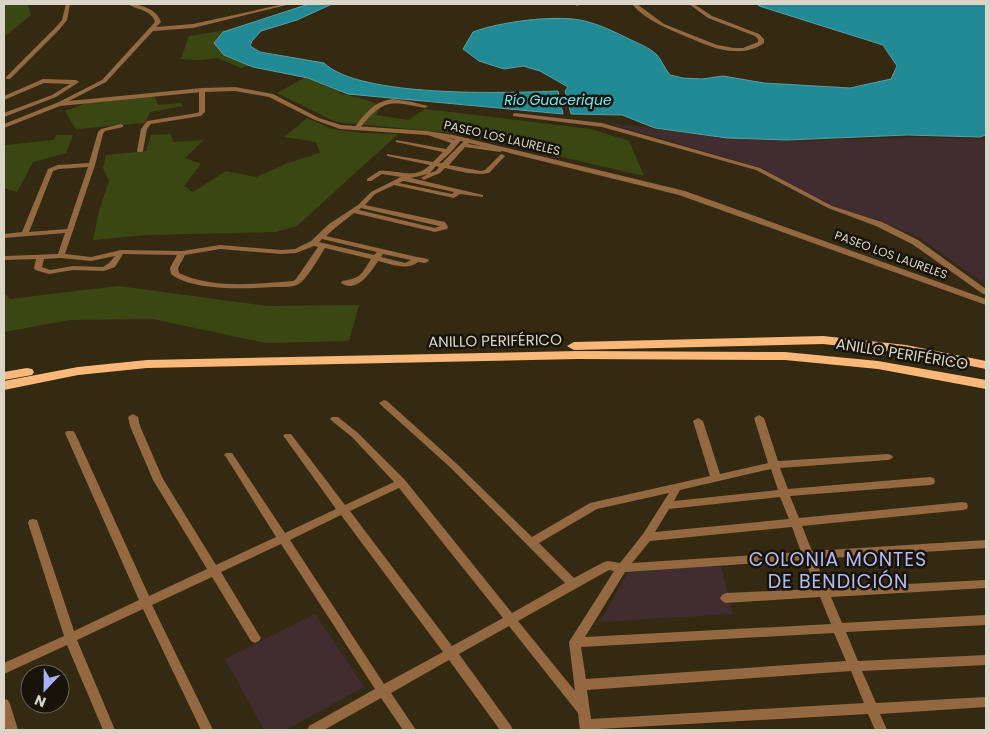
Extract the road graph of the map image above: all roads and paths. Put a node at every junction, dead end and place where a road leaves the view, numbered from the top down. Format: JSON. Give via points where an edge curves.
{"nodes":[{"id":1,"x":68,"y":4,"type":"edge"},
{"id":2,"x":130,"y":4,"type":"edge"},
{"id":3,"x":289,"y":4,"type":"edge"},
{"id":4,"x":634,"y":4,"type":"edge"},
{"id":5,"x":690,"y":4,"type":"edge"},
{"id":6,"x":152,"y":29,"type":"junction"},
{"id":7,"x":756,"y":47,"type":"joint"},
{"id":8,"x":8,"y":78,"type":"dead end"},
{"id":9,"x":202,"y":90,"type":"junction"},
{"id":10,"x":4,"y":98,"type":"edge"},
{"id":11,"x":59,"y":104,"type":"junction"},
{"id":12,"x":425,"y":106,"type":"dead end"},
{"id":13,"x":4,"y":114,"type":"edge"},
{"id":14,"x":515,"y":115,"type":"dead end"},
{"id":15,"x":4,"y":126,"type":"edge"},
{"id":16,"x":121,"y":126,"type":"dead end"},
{"id":17,"x":356,"y":129,"type":"junction"},
{"id":18,"x":398,"y":141,"type":"dead end"},
{"id":19,"x":462,"y":142,"type":"junction"},
{"id":20,"x":449,"y":150,"type":"junction"},
{"id":21,"x":140,"y":152,"type":"dead end"},
{"id":22,"x":388,"y":155,"type":"dead end"},
{"id":23,"x":502,"y":156,"type":"dead end"},
{"id":24,"x":436,"y":164,"type":"junction"},
{"id":25,"x":92,"y":165,"type":"junction"},
{"id":26,"x":445,"y":165,"type":"junction"},
{"id":27,"x":411,"y":179,"type":"junction"},
{"id":28,"x":369,"y":180,"type":"dead end"},
{"id":29,"x":391,"y":183,"type":"junction"},
{"id":30,"x":459,"y":191,"type":"junction"},
{"id":31,"x":481,"y":196,"type":"dead end"},
{"id":32,"x":357,"y":209,"type":"junction"},
{"id":33,"x":69,"y":231,"type":"junction"},
{"id":34,"x":25,"y":234,"type":"junction"},
{"id":35,"x":4,"y":236,"type":"edge"},
{"id":36,"x":319,"y":242,"type":"junction"},
{"id":37,"x":122,"y":252,"type":"junction"},
{"id":38,"x":182,"y":253,"type":"junction"},
{"id":39,"x":379,"y":254,"type":"junction"},
{"id":40,"x":41,"y":256,"type":"junction"},
{"id":41,"x":60,"y":256,"type":"junction"},
{"id":42,"x":6,"y":258,"type":"dead end"},
{"id":43,"x":421,"y":260,"type":"dead end"},
{"id":44,"x":344,"y":283,"type":"dead end"},
{"id":45,"x":986,"y":292,"type":"edge"},
{"id":46,"x":986,"y":302,"type":"edge"},
{"id":47,"x":986,"y":365,"type":"edge"},
{"id":48,"x":986,"y":371,"type":"edge"},
{"id":49,"x":4,"y":376,"type":"edge"},
{"id":50,"x":986,"y":380,"type":"edge"},
{"id":51,"x":986,"y":385,"type":"edge"},
{"id":52,"x":4,"y":386,"type":"edge"},
{"id":53,"x":384,"y":403,"type":"dead end"},
{"id":54,"x":133,"y":417,"type":"dead end"},
{"id":55,"x":335,"y":418,"type":"dead end"},
{"id":56,"x":759,"y":418,"type":"dead end"},
{"id":57,"x":698,"y":421,"type":"dead end"},
{"id":58,"x":70,"y":433,"type":"dead end"},
{"id":59,"x":288,"y":436,"type":"dead end"},
{"id":60,"x":229,"y":455,"type":"dead end"},
{"id":61,"x":888,"y":457,"type":"dead end"},
{"id":62,"x":773,"y":464,"type":"junction"},
{"id":63,"x":716,"y":478,"type":"junction"},
{"id":64,"x":930,"y":481,"type":"dead end"},
{"id":65,"x":401,"y":483,"type":"junction"},
{"id":66,"x":677,"y":487,"type":"junction"},
{"id":67,"x":783,"y":493,"type":"junction"},
{"id":68,"x":666,"y":506,"type":"junction"},
{"id":69,"x":963,"y":506,"type":"dead end"},
{"id":70,"x":342,"y":511,"type":"junction"},
{"id":71,"x":32,"y":523,"type":"dead end"},
{"id":72,"x":796,"y":524,"type":"junction"},
{"id":73,"x":647,"y":537,"type":"junction"},
{"id":74,"x":284,"y":538,"type":"junction"},
{"id":75,"x":531,"y":543,"type":"junction"},
{"id":76,"x":986,"y":544,"type":"edge"},
{"id":77,"x":809,"y":556,"type":"junction"},
{"id":78,"x":622,"y":568,"type":"junction"},
{"id":79,"x":214,"y":571,"type":"junction"},
{"id":80,"x":986,"y":584,"type":"edge"},
{"id":81,"x":574,"y":585,"type":"junction"},
{"id":82,"x":823,"y":593,"type":"junction"},
{"id":83,"x":726,"y":598,"type":"dead end"},
{"id":84,"x":146,"y":603,"type":"junction"},
{"id":85,"x":512,"y":620,"type":"junction"},
{"id":86,"x":986,"y":620,"type":"edge"},
{"id":87,"x":836,"y":627,"type":"junction"},
{"id":88,"x":70,"y":637,"type":"junction"},
{"id":89,"x":256,"y":638,"type":"dead end"},
{"id":90,"x":575,"y":642,"type":"junction"},
{"id":91,"x":452,"y":653,"type":"junction"},
{"id":92,"x":986,"y":660,"type":"edge"},
{"id":93,"x":854,"y":666,"type":"junction"},
{"id":94,"x":4,"y":669,"type":"edge"},
{"id":95,"x":580,"y":685,"type":"junction"},
{"id":96,"x":383,"y":692,"type":"junction"},
{"id":97,"x":986,"y":702,"type":"edge"},
{"id":98,"x":4,"y":704,"type":"edge"},
{"id":99,"x":872,"y":708,"type":"junction"},
{"id":100,"x":583,"y":710,"type":"junction"},
{"id":101,"x":586,"y":728,"type":"edge"},
{"id":102,"x":12,"y":730,"type":"edge"},
{"id":103,"x":109,"y":730,"type":"edge"},
{"id":104,"x":207,"y":730,"type":"edge"},
{"id":105,"x":313,"y":730,"type":"edge"},
{"id":106,"x":410,"y":730,"type":"edge"},
{"id":107,"x":507,"y":730,"type":"edge"},
{"id":108,"x":881,"y":730,"type":"edge"}],
"edges":[{"from":1,"to":8,"type":"street","via":[[64,20],[57,29]]},
{"from":2,"to":6,"type":"street","via":[[158,17]]},
{"from":3,"to":6,"type":"street","via":[[193,26]]},
{"from":4,"to":7,"type":"street","via":[[660,24],[716,46],[728,50]]},
{"from":5,"to":7,"type":"street","via":[[710,17],[756,35],[761,43]]},
{"from":6,"to":11,"type":"street","via":[[104,81]]},
{"from":9,"to":11,"type":"street","name":"PASEO LOS LAURELES"},
{"from":9,"to":17,"type":"street","name":"PASEO LOS LAURELES","via":[[235,89],[264,94],[327,124]]},
{"from":9,"to":21,"type":"street","via":[[202,112],[149,122],[144,129]]},
{"from":10,"to":13,"type":"street","via":[[43,81],[76,82],[54,96]]},
{"from":11,"to":15,"type":"street","name":"PASEO LOS LAURELES"},
{"from":12,"to":17,"type":"street","via":[[387,100],[374,107]]},
{"from":14,"to":45,"type":"street","via":[[602,125],[758,169],[830,207],[879,224],[915,242]]},
{"from":16,"to":25,"type":"street","via":[[100,133]]},
{"from":17,"to":19,"type":"street","name":"PASEO LOS LAURELES","via":[[427,133]]},
{"from":18,"to":20,"type":"street"},
{"from":19,"to":20,"type":"street"},
{"from":19,"to":26,"type":"street"},
{"from":19,"to":46,"type":"street","name":"PASEO LOS LAURELES","via":[[682,193]]},
{"from":20,"to":24,"type":"street"},
{"from":22,"to":24,"type":"street"},
{"from":23,"to":26,"type":"street","via":[[484,173]]},
{"from":24,"to":26,"type":"street"},
{"from":24,"to":27,"type":"street"},
{"from":25,"to":33,"type":"street"},
{"from":25,"to":34,"type":"street","via":[[50,170]]},
{"from":26,"to":27,"type":"street","via":[[438,172]]},
{"from":27,"to":28,"type":"street","via":[[381,172]]},
{"from":27,"to":29,"type":"street"},
{"from":27,"to":30,"type":"street"},
{"from":29,"to":30,"type":"street","via":[[454,196]]},
{"from":29,"to":32,"type":"street","via":[[373,192]]},
{"from":30,"to":31,"type":"street"},
{"from":32,"to":32,"type":"street","via":[[435,230],[444,228],[442,224]]},
{"from":32,"to":36,"type":"street"},
{"from":33,"to":34,"type":"street"},
{"from":33,"to":41,"type":"street"},
{"from":34,"to":35,"type":"street"},
{"from":36,"to":38,"type":"street","via":[[289,252],[220,247]]},
{"from":36,"to":38,"type":"street","via":[[299,281],[262,286],[201,282],[180,277],[174,268]]},
{"from":36,"to":39,"type":"street"},
{"from":37,"to":38,"type":"street"},
{"from":37,"to":40,"type":"street","via":[[112,265],[104,269],[44,271],[38,268]]},
{"from":37,"to":41,"type":"street","via":[[91,259]]},
{"from":39,"to":43,"type":"street","via":[[405,265]]},
{"from":39,"to":44,"type":"street","via":[[362,280]]},
{"from":40,"to":41,"type":"street"},
{"from":40,"to":42,"type":"street"},
{"from":47,"to":49,"type":"highway","name":"ANILLO PERIFÉRICO","via":[[861,343],[798,339],[151,354],[71,363]]},
{"from":48,"to":50,"type":"highway","via":[[982,373]]},
{"from":51,"to":52,"type":"highway","name":"ANILLO PERIFÉRICO","via":[[842,360],[785,356],[578,355],[147,364],[78,371]]},
{"from":53,"to":75,"type":"street","via":[[454,466]]},
{"from":54,"to":79,"type":"street","via":[[158,480]]},
{"from":55,"to":65,"type":"street"},
{"from":56,"to":62,"type":"street"},
{"from":57,"to":63,"type":"street"},
{"from":58,"to":84,"type":"street"},
{"from":59,"to":70,"type":"street"},
{"from":60,"to":74,"type":"street"},
{"from":61,"to":62,"type":"street"},
{"from":62,"to":63,"type":"street"},
{"from":62,"to":67,"type":"street"},
{"from":63,"to":66,"type":"street"},
{"from":64,"to":67,"type":"street"},
{"from":65,"to":70,"type":"street"},
{"from":65,"to":85,"type":"street"},
{"from":66,"to":68,"type":"street"},
{"from":66,"to":75,"type":"street","via":[[594,506]]},
{"from":67,"to":68,"type":"street"},
{"from":67,"to":72,"type":"street"},
{"from":68,"to":73,"type":"street"},
{"from":69,"to":72,"type":"street"},
{"from":70,"to":74,"type":"street"},
{"from":70,"to":91,"type":"street"},
{"from":71,"to":88,"type":"street"},
{"from":72,"to":73,"type":"street"},
{"from":72,"to":77,"type":"street"},
{"from":73,"to":78,"type":"street"},
{"from":74,"to":79,"type":"street"},
{"from":74,"to":96,"type":"street"},
{"from":75,"to":81,"type":"street"},
{"from":76,"to":77,"type":"street"},
{"from":77,"to":78,"type":"street"},
{"from":77,"to":82,"type":"street"},
{"from":78,"to":81,"type":"street","via":[[608,565]]},
{"from":78,"to":90,"type":"street"},
{"from":79,"to":84,"type":"street"},
{"from":79,"to":89,"type":"street"},
{"from":80,"to":82,"type":"street"},
{"from":81,"to":85,"type":"street"},
{"from":82,"to":83,"type":"street"},
{"from":82,"to":87,"type":"street"},
{"from":84,"to":88,"type":"street"},
{"from":84,"to":104,"type":"street"},
{"from":85,"to":91,"type":"street"},
{"from":85,"to":100,"type":"street"},
{"from":86,"to":87,"type":"street"},
{"from":87,"to":90,"type":"street"},
{"from":87,"to":93,"type":"street"},
{"from":88,"to":94,"type":"street"},
{"from":88,"to":103,"type":"street"},
{"from":90,"to":95,"type":"street"},
{"from":91,"to":96,"type":"street"},
{"from":91,"to":107,"type":"street"},
{"from":92,"to":93,"type":"street"},
{"from":93,"to":95,"type":"street"},
{"from":93,"to":99,"type":"street"},
{"from":95,"to":100,"type":"street"},
{"from":96,"to":105,"type":"street"},
{"from":96,"to":106,"type":"street"},
{"from":97,"to":99,"type":"street"},
{"from":98,"to":102,"type":"street"},
{"from":99,"to":101,"type":"street"},
{"from":99,"to":108,"type":"street"},
{"from":100,"to":101,"type":"street"}]}
